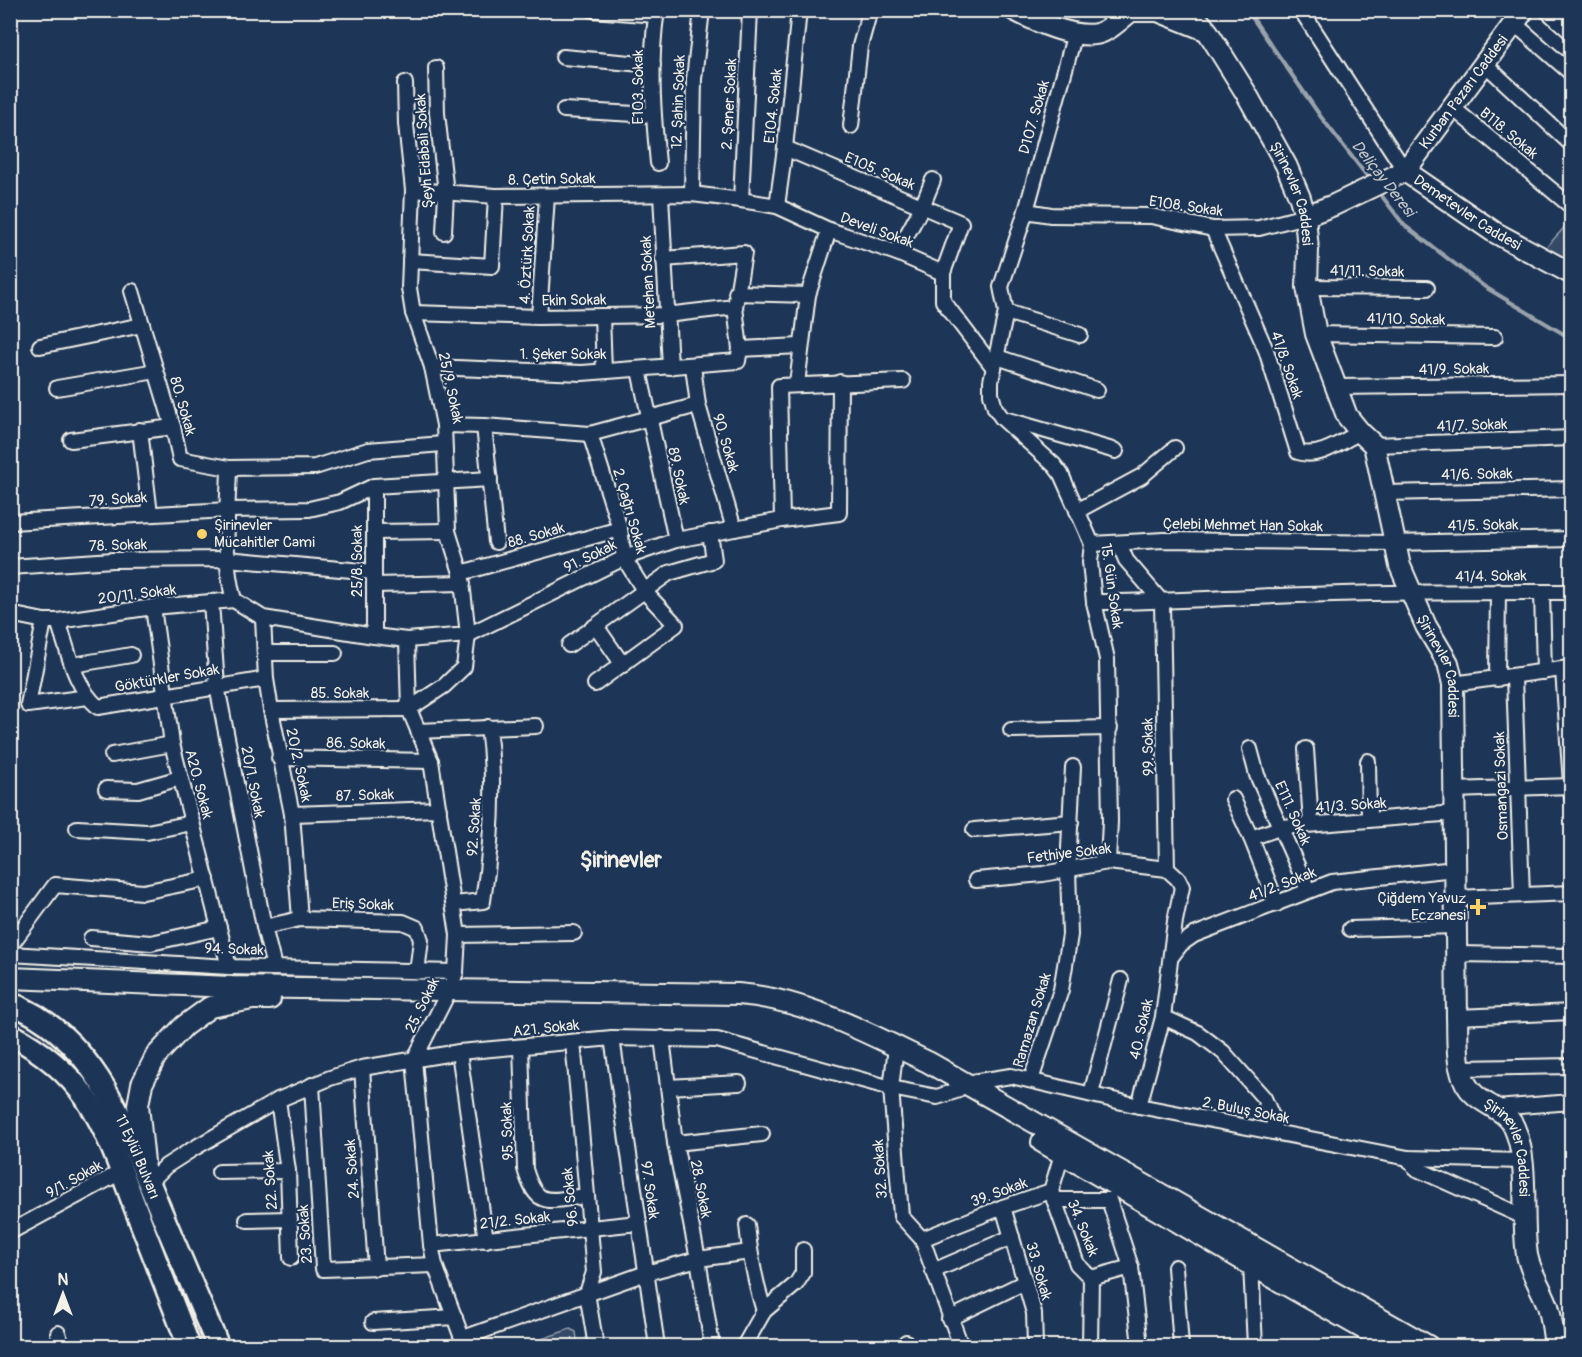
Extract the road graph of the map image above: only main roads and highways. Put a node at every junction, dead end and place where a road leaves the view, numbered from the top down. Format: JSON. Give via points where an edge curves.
{"nodes":[{"id":1,"x":1014,"y":10,"type":"edge"},
{"id":2,"x":1190,"y":10,"type":"edge"},
{"id":3,"x":1132,"y":11,"type":"edge"},
{"id":4,"x":1520,"y":17,"type":"edge"},
{"id":5,"x":1208,"y":32,"type":"junction"},
{"id":6,"x":1401,"y":173,"type":"junction"},
{"id":7,"x":1305,"y":216,"type":"junction"},
{"id":8,"x":1572,"y":274,"type":"edge"},
{"id":9,"x":10,"y":978,"type":"edge"},
{"id":10,"x":450,"y":987,"type":"junction"},
{"id":11,"x":10,"y":1003,"type":"edge"},
{"id":12,"x":10,"y":1034,"type":"edge"},
{"id":13,"x":10,"y":1042,"type":"edge"},
{"id":14,"x":36,"y":1048,"type":"junction"},
{"id":15,"x":961,"y":1087,"type":"junction"},
{"id":16,"x":147,"y":1177,"type":"junction"},
{"id":17,"x":218,"y":1346,"type":"edge"},
{"id":18,"x":189,"y":1347,"type":"edge"},
{"id":19,"x":1394,"y":1347,"type":"edge"},
{"id":20,"x":1428,"y":1347,"type":"edge"},
{"id":21,"x":1555,"y":1347,"type":"edge"}],
"edges":[{"from":1,"to":3,"type":"main road","via":[[1037,22],[1075,33],[1097,34]]},
{"from":2,"to":5,"type":"main road","name":"Şirinevler Caddesi"},
{"from":3,"to":5,"type":"main road","via":[[1158,11]]},
{"from":4,"to":6,"type":"main road","name":"Kurban Pazarı Caddesi"},
{"from":5,"to":7,"type":"main road","name":"Şirinevler Caddesi","via":[[1286,165]]},
{"from":6,"to":7,"type":"main road","name":"Kurban Pazarı Caddesi"},
{"from":6,"to":8,"type":"main road","name":"Demetevler Caddesi","via":[[1494,232]]},
{"from":7,"to":21,"type":"main road","name":"Şirinevler Caddesi","via":[[1307,287],[1316,333],[1347,416],[1367,439],[1400,567],[1426,626],[1448,663],[1453,684],[1460,1068],[1474,1095],[1496,1108],[1514,1126],[1522,1161],[1527,1257],[1548,1305]]},
{"from":9,"to":10,"type":"main road","via":[[232,987]]},
{"from":10,"to":15,"type":"main road","via":[[761,1008],[895,1053]]},
{"from":10,"to":16,"type":"main road","via":[[253,999],[210,1007],[184,1026],[156,1056],[142,1084],[138,1105]]},
{"from":11,"to":16,"type":"main road","name":"11 Eylül Bulvarı","via":[[46,1022],[74,1045],[101,1080]]},
{"from":12,"to":14,"type":"main road","name":"11 Eylül Bulvarı"},
{"from":13,"to":14,"type":"main road"},
{"from":14,"to":18,"type":"main road","name":"11 Eylül Bulvarı","via":[[54,1062],[85,1098],[100,1124]]},
{"from":15,"to":19,"type":"main road","via":[[1062,1154]]},
{"from":15,"to":20,"type":"main road"},
{"from":16,"to":17,"type":"main road","name":"11 Eylül Bulvarı"}]}
